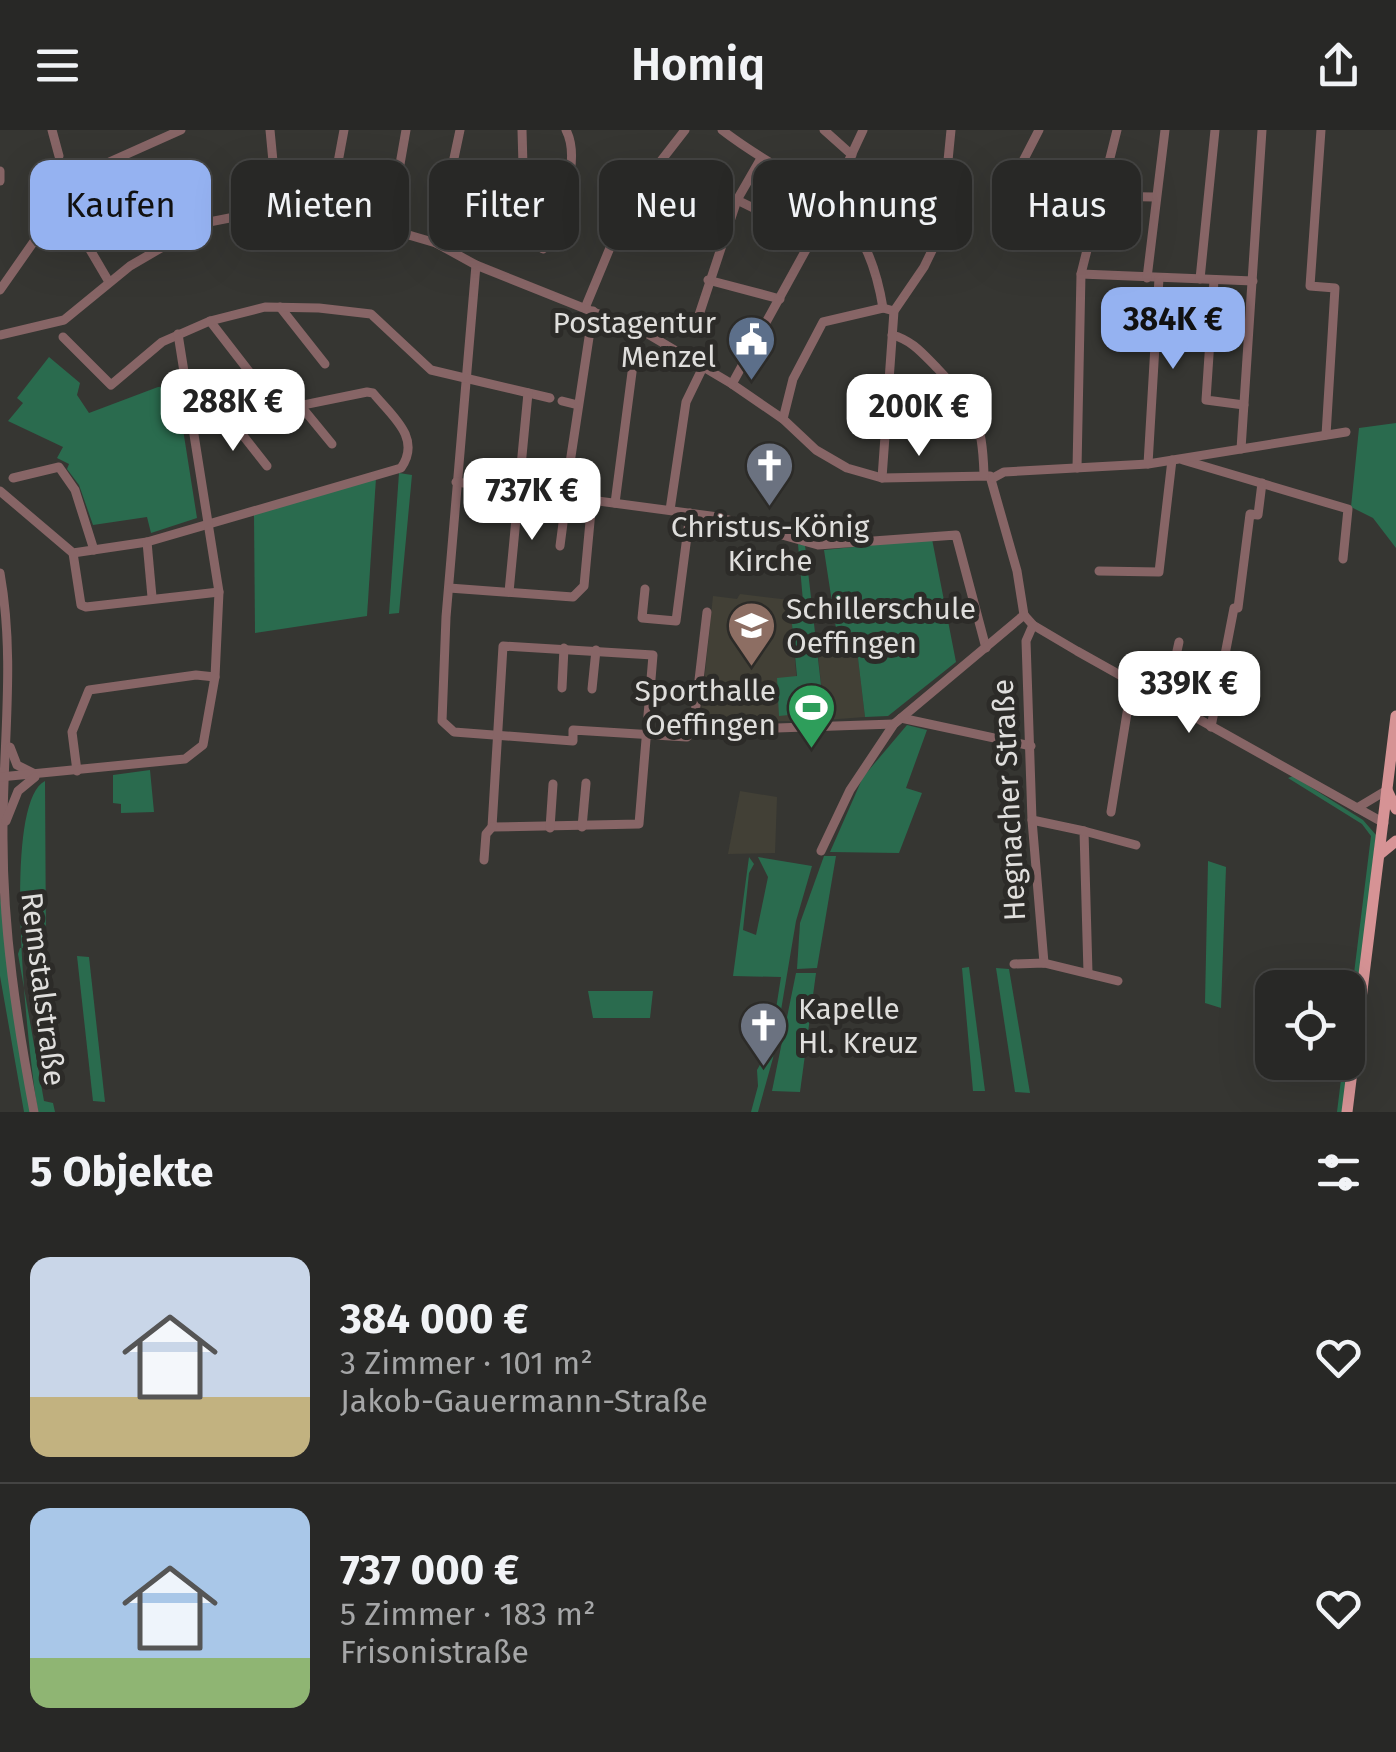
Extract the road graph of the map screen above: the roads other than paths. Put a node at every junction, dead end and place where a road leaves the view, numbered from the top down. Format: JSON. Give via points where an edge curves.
{"nodes":[{"id":1,"x":52,"y":130,"type":"edge"},
{"id":2,"x":181,"y":130,"type":"edge"},
{"id":3,"x":270,"y":130,"type":"edge"},
{"id":4,"x":344,"y":130,"type":"edge"},
{"id":5,"x":406,"y":130,"type":"edge"},
{"id":6,"x":460,"y":130,"type":"edge"},
{"id":7,"x":522,"y":130,"type":"edge"},
{"id":8,"x":566,"y":130,"type":"edge"},
{"id":9,"x":685,"y":130,"type":"edge"},
{"id":10,"x":722,"y":130,"type":"edge"},
{"id":11,"x":824,"y":130,"type":"edge"},
{"id":12,"x":863,"y":130,"type":"edge"},
{"id":13,"x":952,"y":130,"type":"edge"},
{"id":14,"x":1039,"y":130,"type":"edge"},
{"id":15,"x":1117,"y":130,"type":"edge"},
{"id":16,"x":1165,"y":130,"type":"edge"},
{"id":17,"x":1214,"y":130,"type":"edge"},
{"id":18,"x":1262,"y":130,"type":"edge"},
{"id":19,"x":1320,"y":130,"type":"edge"},
{"id":20,"x":852,"y":155,"type":"junction"},
{"id":21,"x":59,"y":156,"type":"dead end"},
{"id":22,"x":112,"y":160,"type":"edge"},
{"id":23,"x":273,"y":160,"type":"edge"},
{"id":24,"x":338,"y":160,"type":"edge"},
{"id":25,"x":401,"y":160,"type":"edge"},
{"id":26,"x":454,"y":160,"type":"edge"},
{"id":27,"x":523,"y":160,"type":"edge"},
{"id":28,"x":574,"y":160,"type":"edge"},
{"id":29,"x":760,"y":160,"type":"edge"},
{"id":30,"x":850,"y":160,"type":"edge"},
{"id":31,"x":1025,"y":160,"type":"edge"},
{"id":32,"x":1109,"y":160,"type":"edge"},
{"id":33,"x":0,"y":172,"type":"edge"},
{"id":34,"x":753,"y":172,"type":"edge"},
{"id":35,"x":0,"y":182,"type":"edge"},
{"id":36,"x":1141,"y":198,"type":"edge"},
{"id":37,"x":1154,"y":198,"type":"junction"},
{"id":38,"x":737,"y":200,"type":"junction"},
{"id":39,"x":753,"y":208,"type":"edge"},
{"id":40,"x":231,"y":219,"type":"edge"},
{"id":41,"x":30,"y":246,"type":"edge"},
{"id":42,"x":91,"y":250,"type":"edge"},
{"id":43,"x":449,"y":250,"type":"edge"},
{"id":44,"x":806,"y":250,"type":"edge"},
{"id":45,"x":865,"y":250,"type":"edge"},
{"id":46,"x":1087,"y":250,"type":"edge"},
{"id":47,"x":476,"y":265,"type":"junction"},
{"id":48,"x":0,"y":266,"type":"edge"},
{"id":49,"x":1081,"y":274,"type":"junction"},
{"id":50,"x":9,"y":276,"type":"junction"},
{"id":51,"x":1147,"y":278,"type":"junction"},
{"id":52,"x":1159,"y":278,"type":"junction"},
{"id":53,"x":1200,"y":279,"type":"junction"},
{"id":54,"x":708,"y":280,"type":"junction"},
{"id":55,"x":1214,"y":280,"type":"junction"},
{"id":56,"x":110,"y":282,"type":"junction"},
{"id":57,"x":1253,"y":282,"type":"junction"},
{"id":58,"x":0,"y":290,"type":"edge"},
{"id":59,"x":780,"y":299,"type":"junction"},
{"id":60,"x":280,"y":307,"type":"junction"},
{"id":61,"x":883,"y":308,"type":"junction"},
{"id":62,"x":589,"y":310,"type":"junction"},
{"id":63,"x":894,"y":312,"type":"junction"},
{"id":64,"x":210,"y":321,"type":"junction"},
{"id":65,"x":694,"y":330,"type":"dead end"},
{"id":66,"x":178,"y":334,"type":"junction"},
{"id":67,"x":0,"y":335,"type":"edge"},
{"id":68,"x":892,"y":335,"type":"junction"},
{"id":69,"x":63,"y":337,"type":"dead end"},
{"id":70,"x":634,"y":357,"type":"dead end"},
{"id":71,"x":324,"y":364,"type":"dead end"},
{"id":72,"x":704,"y":365,"type":"junction"},
{"id":73,"x":252,"y":374,"type":"dead end"},
{"id":74,"x":465,"y":376,"type":"junction"},
{"id":75,"x":732,"y":384,"type":"junction"},
{"id":76,"x":528,"y":392,"type":"junction"},
{"id":77,"x":550,"y":398,"type":"dead end"},
{"id":78,"x":562,"y":401,"type":"dead end"},
{"id":79,"x":300,"y":405,"type":"junction"},
{"id":80,"x":578,"y":405,"type":"junction"},
{"id":81,"x":1244,"y":405,"type":"junction"},
{"id":82,"x":230,"y":419,"type":"junction"},
{"id":83,"x":784,"y":419,"type":"junction"},
{"id":84,"x":194,"y":427,"type":"junction"},
{"id":85,"x":1346,"y":432,"type":"dead end"},
{"id":86,"x":1326,"y":436,"type":"junction"},
{"id":87,"x":332,"y":444,"type":"dead end"},
{"id":88,"x":1241,"y":449,"type":"junction"},
{"id":89,"x":1176,"y":459,"type":"junction"},
{"id":90,"x":1148,"y":464,"type":"junction"},
{"id":91,"x":267,"y":466,"type":"dead end"},
{"id":92,"x":1077,"y":468,"type":"junction"},
{"id":93,"x":989,"y":476,"type":"junction"},
{"id":94,"x":13,"y":478,"type":"dead end"},
{"id":95,"x":882,"y":478,"type":"junction"},
{"id":96,"x":456,"y":482,"type":"junction"},
{"id":97,"x":1262,"y":484,"type":"junction"},
{"id":98,"x":516,"y":490,"type":"junction"},
{"id":99,"x":0,"y":491,"type":"edge"},
{"id":100,"x":565,"y":496,"type":"junction"},
{"id":101,"x":592,"y":500,"type":"junction"},
{"id":102,"x":615,"y":503,"type":"junction"},
{"id":103,"x":670,"y":510,"type":"junction"},
{"id":104,"x":690,"y":513,"type":"junction"},
{"id":105,"x":210,"y":522,"type":"junction"},
{"id":106,"x":563,"y":523,"type":"dead end"},
{"id":107,"x":147,"y":542,"type":"junction"},
{"id":108,"x":560,"y":546,"type":"dead end"},
{"id":109,"x":94,"y":550,"type":"junction"},
{"id":110,"x":74,"y":554,"type":"junction"},
{"id":111,"x":1343,"y":560,"type":"dead end"},
{"id":112,"x":1099,"y":572,"type":"dead end"},
{"id":113,"x":0,"y":573,"type":"edge"},
{"id":114,"x":449,"y":588,"type":"junction"},
{"id":115,"x":645,"y":588,"type":"dead end"},
{"id":116,"x":218,"y":592,"type":"junction"},
{"id":117,"x":509,"y":592,"type":"junction"},
{"id":118,"x":152,"y":597,"type":"junction"},
{"id":119,"x":707,"y":612,"type":"dead end"},
{"id":120,"x":1024,"y":615,"type":"junction"},
{"id":121,"x":1012,"y":627,"type":"junction"},
{"id":122,"x":1030,"y":630,"type":"junction"},
{"id":123,"x":1178,"y":642,"type":"dead end"},
{"id":124,"x":564,"y":648,"type":"junction"},
{"id":125,"x":986,"y":648,"type":"junction"},
{"id":126,"x":596,"y":650,"type":"junction"},
{"id":127,"x":215,"y":676,"type":"junction"},
{"id":128,"x":1132,"y":682,"type":"junction"},
{"id":129,"x":562,"y":688,"type":"dead end"},
{"id":130,"x":592,"y":689,"type":"dead end"},
{"id":131,"x":1166,"y":702,"type":"junction"},
{"id":132,"x":1396,"y":716,"type":"edge"},
{"id":133,"x":897,"y":721,"type":"junction"},
{"id":134,"x":1211,"y":727,"type":"junction"},
{"id":135,"x":7,"y":734,"type":"junction"},
{"id":136,"x":690,"y":734,"type":"junction"},
{"id":137,"x":648,"y":735,"type":"junction"},
{"id":138,"x":497,"y":736,"type":"junction"},
{"id":139,"x":0,"y":746,"type":"edge"},
{"id":140,"x":1031,"y":746,"type":"junction"},
{"id":141,"x":76,"y":771,"type":"junction"},
{"id":142,"x":39,"y":775,"type":"junction"},
{"id":143,"x":3,"y":777,"type":"edge"},
{"id":144,"x":586,"y":783,"type":"dead end"},
{"id":145,"x":553,"y":784,"type":"dead end"},
{"id":146,"x":1388,"y":790,"type":"junction"},
{"id":147,"x":1357,"y":808,"type":"junction"},
{"id":148,"x":1396,"y":809,"type":"edge"},
{"id":149,"x":1112,"y":812,"type":"dead end"},
{"id":150,"x":1032,"y":820,"type":"junction"},
{"id":151,"x":1384,"y":822,"type":"junction"},
{"id":152,"x":582,"y":827,"type":"junction"},
{"id":153,"x":492,"y":828,"type":"junction"},
{"id":154,"x":550,"y":828,"type":"junction"},
{"id":155,"x":1396,"y":829,"type":"edge"},
{"id":156,"x":1084,"y":832,"type":"junction"},
{"id":157,"x":2,"y":833,"type":"edge"},
{"id":158,"x":1396,"y":841,"type":"edge"},
{"id":159,"x":1136,"y":844,"type":"dead end"},
{"id":160,"x":821,"y":852,"type":"dead end"},
{"id":161,"x":1380,"y":854,"type":"junction"},
{"id":162,"x":484,"y":860,"type":"dead end"},
{"id":163,"x":1044,"y":963,"type":"junction"},
{"id":164,"x":1014,"y":964,"type":"dead end"},
{"id":165,"x":1088,"y":973,"type":"junction"},
{"id":166,"x":1118,"y":981,"type":"dead end"},
{"id":167,"x":34,"y":1112,"type":"edge"},
{"id":168,"x":1348,"y":1112,"type":"edge"}],
"edges":[{"from":1,"to":21,"type":"street"},
{"from":2,"to":22,"type":"street","via":[[145,139]]},
{"from":3,"to":23,"type":"street"},
{"from":4,"to":24,"type":"street"},
{"from":5,"to":25,"type":"street"},
{"from":6,"to":26,"type":"street"},
{"from":7,"to":27,"type":"street"},
{"from":8,"to":28,"type":"street"},
{"from":9,"to":62,"type":"street","via":[[629,202]]},
{"from":10,"to":29,"type":"street"},
{"from":11,"to":20,"type":"street"},
{"from":12,"to":20,"type":"street"},
{"from":13,"to":63,"type":"street","via":[[941,232]]},
{"from":14,"to":31,"type":"street"},
{"from":15,"to":32,"type":"street"},
{"from":16,"to":37,"type":"street"},
{"from":17,"to":53,"type":"street"},
{"from":18,"to":57,"type":"street"},
{"from":19,"to":86,"type":"street","via":[[1310,286],[1335,288]]},
{"from":20,"to":30,"type":"street"},
{"from":33,"to":35,"type":"street"},
{"from":34,"to":38,"type":"street"},
{"from":36,"to":37,"type":"street"},
{"from":37,"to":51,"type":"street"},
{"from":38,"to":39,"type":"street"},
{"from":38,"to":54,"type":"street"},
{"from":40,"to":56,"type":"street","via":[[204,222]]},
{"from":41,"to":50,"type":"street"},
{"from":42,"to":56,"type":"street"},
{"from":43,"to":47,"type":"street"},
{"from":44,"to":59,"type":"street"},
{"from":45,"to":61,"type":"street"},
{"from":46,"to":49,"type":"street"},
{"from":47,"to":62,"type":"street"},
{"from":47,"to":74,"type":"street"},
{"from":48,"to":50,"type":"street"},
{"from":49,"to":51,"type":"street"},
{"from":49,"to":92,"type":"street"},
{"from":50,"to":58,"type":"street"},
{"from":51,"to":52,"type":"street"},
{"from":52,"to":53,"type":"street"},
{"from":52,"to":90,"type":"street"},
{"from":53,"to":55,"type":"street"},
{"from":54,"to":59,"type":"street"},
{"from":54,"to":65,"type":"street"},
{"from":55,"to":57,"type":"street"},
{"from":55,"to":81,"type":"street","via":[[1206,400]]},
{"from":56,"to":67,"type":"street","via":[[64,320]]},
{"from":57,"to":81,"type":"street"},
{"from":59,"to":75,"type":"street"},
{"from":60,"to":64,"type":"street"},
{"from":60,"to":71,"type":"street"},
{"from":60,"to":74,"type":"street","via":[[362,310],[431,370]]},
{"from":61,"to":63,"type":"street"},
{"from":61,"to":83,"type":"street","via":[[823,322],[792,379]]},
{"from":62,"to":72,"type":"street"},
{"from":62,"to":80,"type":"street"},
{"from":63,"to":68,"type":"street"},
{"from":64,"to":66,"type":"street"},
{"from":64,"to":73,"type":"street"},
{"from":66,"to":69,"type":"street","via":[[110,385]]},
{"from":66,"to":84,"type":"street"},
{"from":68,"to":93,"type":"street","via":[[914,345],[970,402]]},
{"from":68,"to":95,"type":"street"},
{"from":70,"to":102,"type":"street"},
{"from":72,"to":75,"type":"street"},
{"from":72,"to":103,"type":"street","via":[[686,402]]},
{"from":74,"to":76,"type":"street"},
{"from":74,"to":96,"type":"street"},
{"from":75,"to":83,"type":"street"},
{"from":76,"to":77,"type":"street"},
{"from":76,"to":98,"type":"street"},
{"from":78,"to":80,"type":"street"},
{"from":79,"to":82,"type":"street"},
{"from":79,"to":87,"type":"street"},
{"from":79,"to":105,"type":"street","via":[[373,393],[408,436],[408,458],[401,468]]},
{"from":80,"to":100,"type":"street"},
{"from":81,"to":88,"type":"street"},
{"from":82,"to":84,"type":"street"},
{"from":82,"to":91,"type":"street"},
{"from":83,"to":95,"type":"street","via":[[834,462]]},
{"from":84,"to":105,"type":"street"},
{"from":85,"to":86,"type":"street"},
{"from":86,"to":88,"type":"street"},
{"from":88,"to":89,"type":"street"},
{"from":89,"to":90,"type":"street"},
{"from":89,"to":97,"type":"street"},
{"from":89,"to":112,"type":"street","via":[[1158,572]]},
{"from":90,"to":92,"type":"street"},
{"from":92,"to":93,"type":"street"},
{"from":93,"to":95,"type":"street"},
{"from":93,"to":120,"type":"street"},
{"from":94,"to":109,"type":"street","via":[[59,468],[75,490]]},
{"from":96,"to":98,"type":"street"},
{"from":96,"to":114,"type":"street"},
{"from":97,"to":111,"type":"street","via":[[1348,509]]},
{"from":97,"to":134,"type":"street","via":[[1258,515],[1250,514]]},
{"from":98,"to":100,"type":"street"},
{"from":98,"to":117,"type":"street"},
{"from":99,"to":110,"type":"street"},
{"from":100,"to":101,"type":"street"},
{"from":101,"to":102,"type":"street"},
{"from":101,"to":117,"type":"street","via":[[584,586],[572,596]]},
{"from":102,"to":103,"type":"street"},
{"from":103,"to":104,"type":"street"},
{"from":104,"to":115,"type":"street","via":[[676,621],[642,618]]},
{"from":104,"to":125,"type":"street","via":[[818,546],[956,535]]},
{"from":105,"to":107,"type":"street"},
{"from":105,"to":116,"type":"street"},
{"from":106,"to":108,"type":"street"},
{"from":107,"to":109,"type":"street"},
{"from":107,"to":118,"type":"street"},
{"from":109,"to":110,"type":"street"},
{"from":110,"to":118,"type":"street","via":[[81,604]]},
{"from":113,"to":135,"type":"street","name":"Remstalstraße","via":[[10,653]]},
{"from":114,"to":117,"type":"street"},
{"from":114,"to":138,"type":"street","via":[[439,717],[454,732]]},
{"from":116,"to":118,"type":"street"},
{"from":116,"to":127,"type":"street"},
{"from":119,"to":136,"type":"street"},
{"from":120,"to":121,"type":"street"},
{"from":120,"to":122,"type":"street"},
{"from":121,"to":122,"type":"street","name":"Hegnacher Straße"},
{"from":121,"to":125,"type":"street"},
{"from":122,"to":128,"type":"street"},
{"from":122,"to":140,"type":"street","name":"Hegnacher Straße"},
{"from":123,"to":131,"type":"street"},
{"from":124,"to":126,"type":"street"},
{"from":124,"to":129,"type":"street"},
{"from":124,"to":138,"type":"street","via":[[503,646]]},
{"from":125,"to":133,"type":"street"},
{"from":126,"to":130,"type":"street"},
{"from":126,"to":137,"type":"street","via":[[653,655]]},
{"from":127,"to":141,"type":"street","via":[[203,745],[192,757]]},
{"from":127,"to":141,"type":"street","via":[[89,690],[72,732]]},
{"from":128,"to":131,"type":"street"},
{"from":128,"to":149,"type":"street"},
{"from":131,"to":134,"type":"street"},
{"from":132,"to":146,"type":"main road"},
{"from":133,"to":136,"type":"street"},
{"from":133,"to":140,"type":"street"},
{"from":133,"to":160,"type":"street","via":[[850,790]]},
{"from":134,"to":147,"type":"street"},
{"from":135,"to":139,"type":"street"},
{"from":135,"to":142,"type":"street","via":[[18,765]]},
{"from":135,"to":143,"type":"street","name":"Remstalstraße"},
{"from":136,"to":137,"type":"street"},
{"from":137,"to":138,"type":"street","via":[[574,730],[573,741]]},
{"from":137,"to":152,"type":"street","via":[[642,820]]},
{"from":138,"to":153,"type":"street"},
{"from":140,"to":150,"type":"street","name":"Hegnacher Straße"},
{"from":141,"to":142,"type":"street"},
{"from":142,"to":143,"type":"street"},
{"from":142,"to":157,"type":"street","via":[[18,791]]},
{"from":143,"to":157,"type":"street","name":"Remstalstraße"},
{"from":144,"to":152,"type":"street"},
{"from":145,"to":154,"type":"street"},
{"from":146,"to":147,"type":"street"},
{"from":146,"to":148,"type":"main road"},
{"from":146,"to":151,"type":"main road"},
{"from":147,"to":151,"type":"street"},
{"from":150,"to":156,"type":"street"},
{"from":150,"to":163,"type":"street","name":"Hegnacher Straße"},
{"from":151,"to":155,"type":"main road"},
{"from":151,"to":161,"type":"main road"},
{"from":152,"to":154,"type":"street"},
{"from":153,"to":154,"type":"street"},
{"from":153,"to":162,"type":"street"},
{"from":156,"to":159,"type":"street"},
{"from":156,"to":165,"type":"street"},
{"from":157,"to":167,"type":"street","name":"Remstalstraße","via":[[10,966]]},
{"from":158,"to":161,"type":"main road"},
{"from":161,"to":168,"type":"main road"},
{"from":163,"to":164,"type":"street"},
{"from":163,"to":165,"type":"street"},
{"from":165,"to":166,"type":"street"}]}
